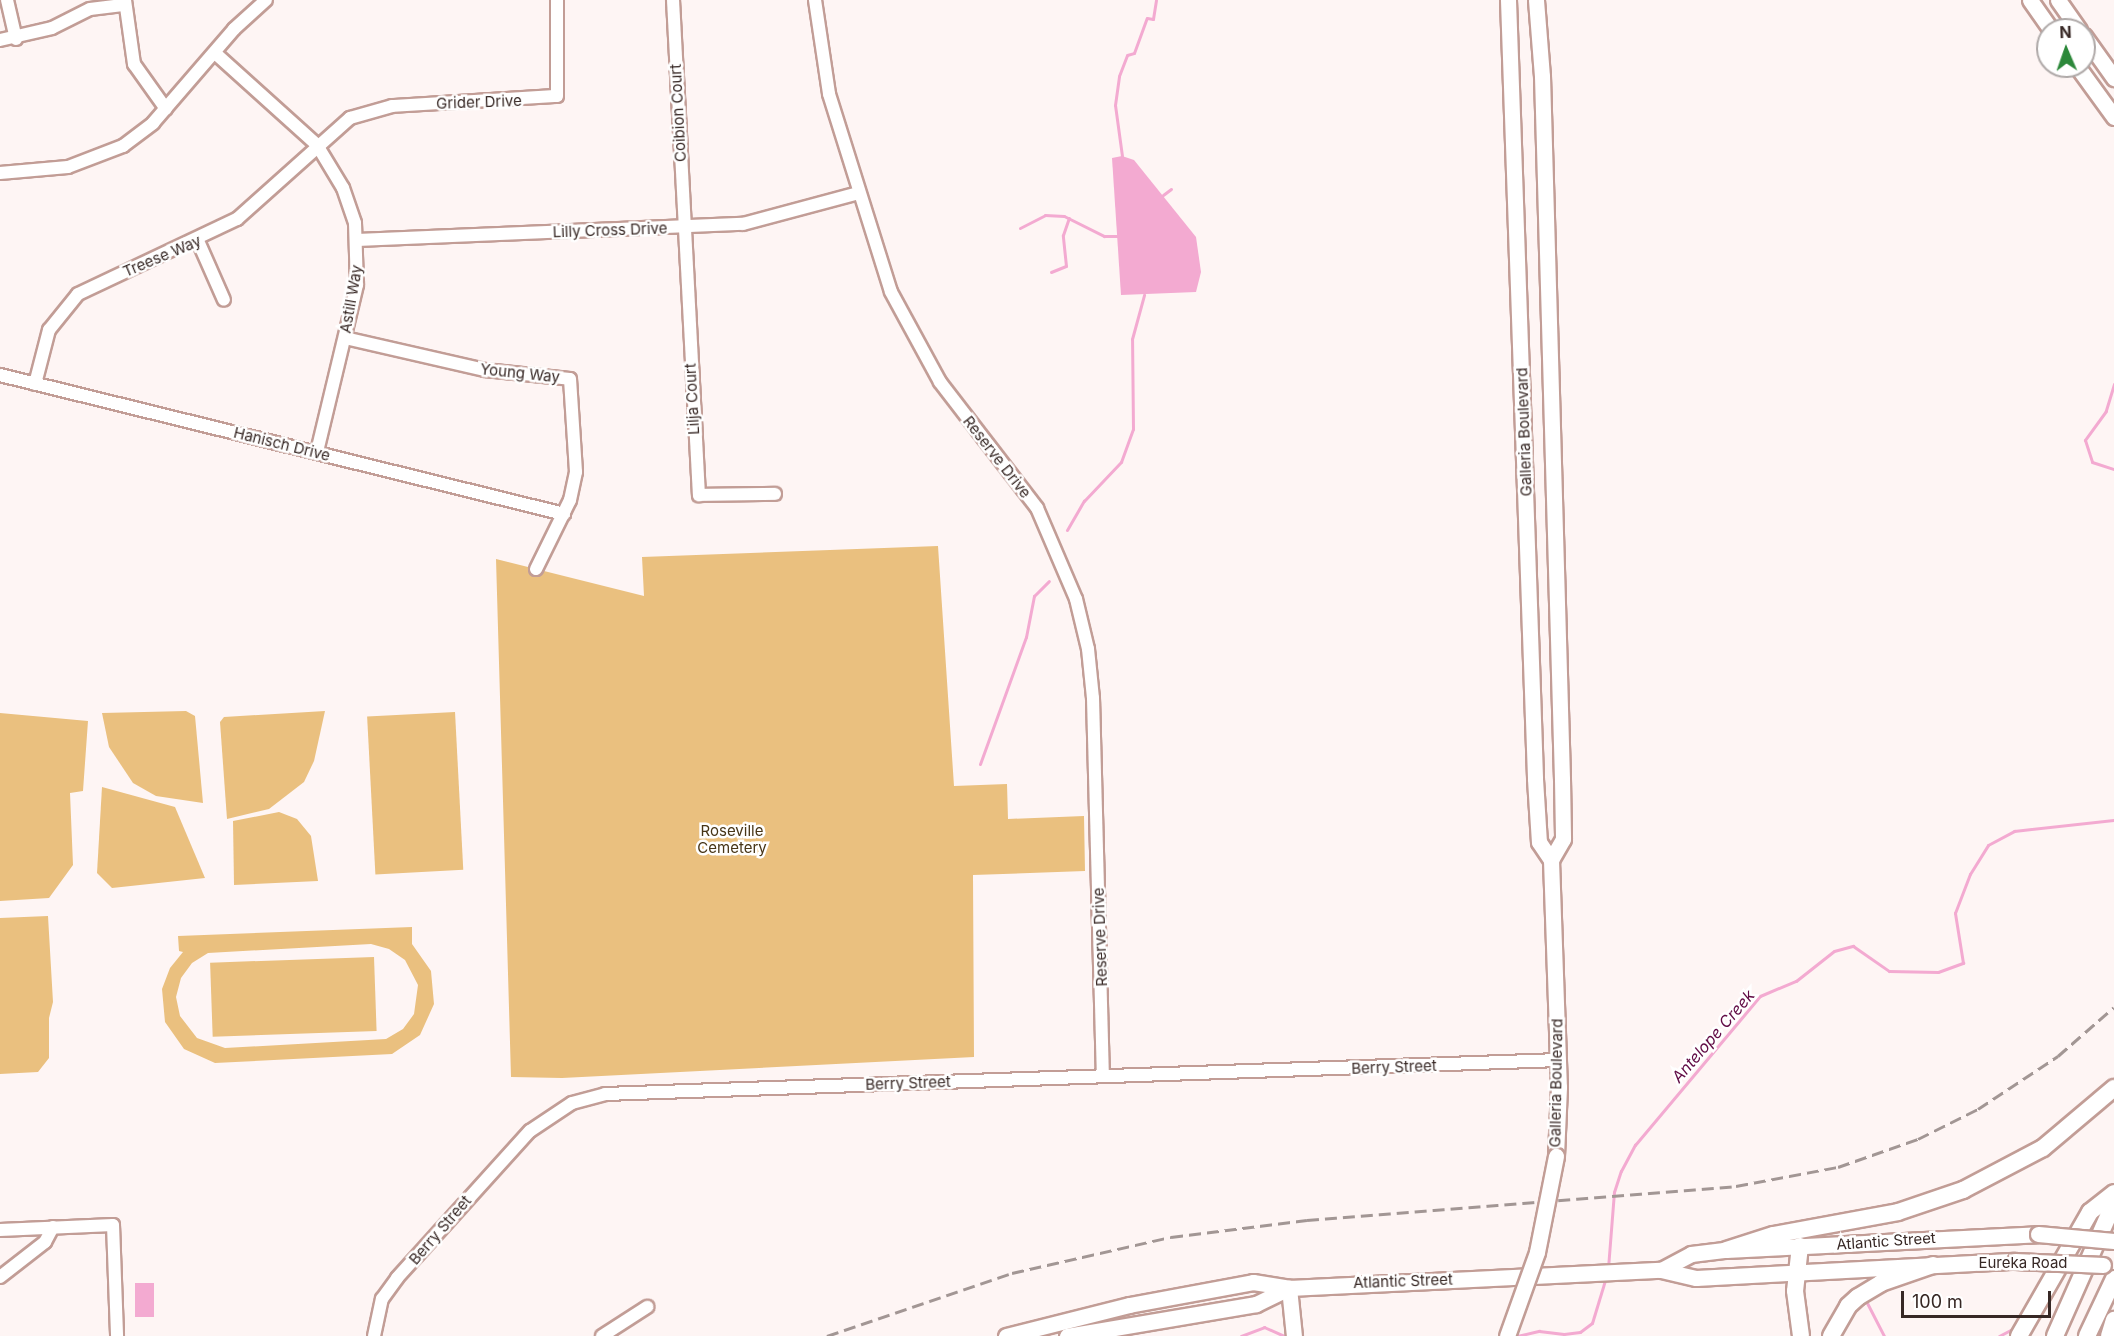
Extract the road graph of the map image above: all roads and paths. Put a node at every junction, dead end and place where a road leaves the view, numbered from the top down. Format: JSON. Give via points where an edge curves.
{"nodes":[{"id":1,"x":8,"y":0,"type":"edge"},
{"id":2,"x":266,"y":0,"type":"edge"},
{"id":3,"x":557,"y":0,"type":"edge"},
{"id":4,"x":673,"y":0,"type":"edge"},
{"id":5,"x":815,"y":0,"type":"edge"},
{"id":6,"x":1508,"y":0,"type":"edge"},
{"id":7,"x":1536,"y":0,"type":"edge"},
{"id":8,"x":2030,"y":0,"type":"edge"},
{"id":9,"x":2058,"y":0,"type":"edge"},
{"id":10,"x":125,"y":3,"type":"edge"},
{"id":11,"x":2043,"y":18,"type":"edge"},
{"id":12,"x":2071,"y":18,"type":"edge"},
{"id":13,"x":16,"y":39,"type":"junction"},
{"id":14,"x":0,"y":40,"type":"edge"},
{"id":15,"x":215,"y":53,"type":"junction"},
{"id":16,"x":2096,"y":53,"type":"edge"},
{"id":17,"x":2086,"y":78,"type":"edge"},
{"id":18,"x":2114,"y":78,"type":"edge"},
{"id":19,"x":166,"y":109,"type":"junction"},
{"id":20,"x":2112,"y":114,"type":"edge"},
{"id":21,"x":317,"y":145,"type":"junction"},
{"id":22,"x":0,"y":173,"type":"edge"},
{"id":23,"x":859,"y":193,"type":"junction"},
{"id":24,"x":684,"y":227,"type":"junction"},
{"id":25,"x":357,"y":240,"type":"junction"},
{"id":26,"x":198,"y":241,"type":"junction"},
{"id":27,"x":224,"y":300,"type":"dead end"},
{"id":28,"x":345,"y":338,"type":"junction"},
{"id":29,"x":0,"y":375,"type":"edge"},
{"id":30,"x":35,"y":384,"type":"junction"},
{"id":31,"x":317,"y":452,"type":"junction"},
{"id":32,"x":775,"y":494,"type":"dead end"},
{"id":33,"x":564,"y":514,"type":"junction"},
{"id":34,"x":536,"y":569,"type":"dead end"},
{"id":35,"x":1551,"y":860,"type":"junction"},
{"id":36,"x":1559,"y":1060,"type":"junction"},
{"id":37,"x":1103,"y":1076,"type":"junction"},
{"id":38,"x":2114,"y":1088,"type":"edge"},
{"id":39,"x":2114,"y":1193,"type":"edge"},
{"id":40,"x":2114,"y":1203,"type":"edge"},
{"id":41,"x":53,"y":1227,"type":"junction"},
{"id":42,"x":0,"y":1230,"type":"edge"},
{"id":43,"x":2114,"y":1241,"type":"edge"},
{"id":44,"x":1800,"y":1246,"type":"junction"},
{"id":45,"x":1726,"y":1250,"type":"junction"},
{"id":46,"x":1933,"y":1265,"type":"junction"},
{"id":47,"x":2114,"y":1267,"type":"edge"},
{"id":48,"x":1661,"y":1270,"type":"junction"},
{"id":49,"x":1797,"y":1272,"type":"junction"},
{"id":50,"x":0,"y":1277,"type":"edge"},
{"id":51,"x":2114,"y":1279,"type":"edge"},
{"id":52,"x":1289,"y":1288,"type":"junction"},
{"id":53,"x":647,"y":1307,"type":"dead end"},
{"id":54,"x":2114,"y":1320,"type":"edge"},
{"id":55,"x":1051,"y":1324,"type":"junction"},
{"id":56,"x":1294,"y":1330,"type":"edge"},
{"id":57,"x":117,"y":1336,"type":"edge"},
{"id":58,"x":374,"y":1336,"type":"edge"},
{"id":59,"x":602,"y":1336,"type":"edge"},
{"id":60,"x":1005,"y":1336,"type":"edge"},
{"id":61,"x":1033,"y":1336,"type":"edge"},
{"id":62,"x":1067,"y":1336,"type":"edge"},
{"id":63,"x":1508,"y":1336,"type":"edge"},
{"id":64,"x":1801,"y":1336,"type":"edge"},
{"id":65,"x":1831,"y":1336,"type":"edge"},
{"id":66,"x":2019,"y":1336,"type":"edge"},
{"id":67,"x":2055,"y":1336,"type":"edge"},
{"id":68,"x":2087,"y":1336,"type":"edge"},
{"id":69,"x":2109,"y":1336,"type":"edge"}],
"edges":[{"from":1,"to":13,"type":"street"},
{"from":2,"to":15,"type":"street"},
{"from":3,"to":21,"type":"street","name":"Grider Drive","via":[[557,96],[376,108],[350,117]]},
{"from":4,"to":24,"type":"street","name":"Coibion Court"},
{"from":5,"to":23,"type":"street","name":"Reserve Drive","via":[[826,79]]},
{"from":6,"to":35,"type":"main road","name":"Galleria Boulevard","via":[[1535,779],[1539,842]]},
{"from":7,"to":35,"type":"main road","name":"Galleria Boulevard","via":[[1542,76],[1562,779],[1563,839]]},
{"from":8,"to":11,"type":"main road"},
{"from":9,"to":12,"type":"main road"},
{"from":10,"to":13,"type":"street","via":[[90,9],[52,28]]},
{"from":10,"to":19,"type":"street","via":[[134,64]]},
{"from":13,"to":14,"type":"street"},
{"from":15,"to":19,"type":"street"},
{"from":15,"to":21,"type":"street","name":"Astill Way"},
{"from":16,"to":18,"type":"main road"},
{"from":17,"to":20,"type":"main road"},
{"from":19,"to":22,"type":"street","via":[[138,135],[105,155],[49,171]]},
{"from":21,"to":25,"type":"street","name":"Astill Way","via":[[343,188]]},
{"from":21,"to":26,"type":"street","name":"Treese Way","via":[[256,205]]},
{"from":23,"to":24,"type":"street","name":"Lilly Cross Drive","via":[[760,222]]},
{"from":23,"to":37,"type":"street","name":"Reserve Drive","via":[[885,276],[905,323],[957,407],[1028,494],[1059,552],[1076,599],[1088,649],[1093,698]]},
{"from":24,"to":25,"type":"street","name":"Lilly Cross Drive"},
{"from":24,"to":32,"type":"street","name":"Lilja Court","via":[[699,495]]},
{"from":25,"to":28,"type":"street","name":"Astill Way","via":[[357,285]]},
{"from":26,"to":27,"type":"street"},
{"from":26,"to":30,"type":"street","name":"Treese Way","via":[[78,294],[49,330]]},
{"from":28,"to":31,"type":"street","name":"Astill Way"},
{"from":28,"to":33,"type":"street","name":"Young Way","via":[[485,370],[570,379],[576,472]]},
{"from":29,"to":30,"type":"street","name":"Hanisch Drive"},
{"from":30,"to":31,"type":"street","name":"Hanisch Drive"},
{"from":31,"to":33,"type":"street","name":"Hanisch Drive"},
{"from":33,"to":34,"type":"street","name":"Young Way"},
{"from":35,"to":36,"type":"main road","name":"Galleria Boulevard"},
{"from":36,"to":37,"type":"street","name":"Berry Street"},
{"from":36,"to":63,"type":"main road","name":"Galleria Boulevard","bridge":true,"via":[[1556,1155],[1537,1252]]},
{"from":37,"to":58,"type":"street","name":"Berry Street","via":[[629,1092],[572,1103],[530,1131],[397,1278],[382,1299]]},
{"from":38,"to":45,"type":"highway","via":[[2043,1148],[1963,1190],[1898,1212],[1773,1234]]},
{"from":39,"to":66,"type":"highway","via":[[2090,1212]]},
{"from":40,"to":67,"type":"highway"},
{"from":41,"to":42,"type":"street"},
{"from":41,"to":50,"type":"street","via":[[45,1242]]},
{"from":41,"to":57,"type":"street","via":[[113,1225]]},
{"from":43,"to":44,"type":"main road","name":"Atlantic Street","bridge":true,"via":[[2038,1234]]},
{"from":44,"to":45,"type":"main road","name":"Atlantic Street"},
{"from":44,"to":49,"type":"highway"},
{"from":45,"to":48,"type":"main road","name":"Atlantic Street","via":[[1691,1254]]},
{"from":46,"to":47,"type":"main road","name":"Eureka Road","bridge":true,"via":[[2015,1261]]},
{"from":46,"to":49,"type":"main road","name":"Atlantic Street"},
{"from":46,"to":65,"type":"highway","via":[[1881,1283],[1858,1297],[1848,1306]]},
{"from":48,"to":49,"type":"main road","name":"Atlantic Street","via":[[1696,1278]]},
{"from":48,"to":52,"type":"main road","name":"Atlantic Street"},
{"from":49,"to":64,"type":"highway"},
{"from":51,"to":68,"type":"highway"},
{"from":52,"to":55,"type":"main road","name":"Atlantic Street","via":[[1253,1282]]},
{"from":52,"to":56,"type":"main road"},
{"from":52,"to":62,"type":"main road","name":"Atlantic Street","via":[[1256,1304]]},
{"from":53,"to":59,"type":"street"},
{"from":54,"to":69,"type":"highway"},
{"from":55,"to":60,"type":"main road","name":"Atlantic Street"},
{"from":55,"to":61,"type":"main road"}]}
